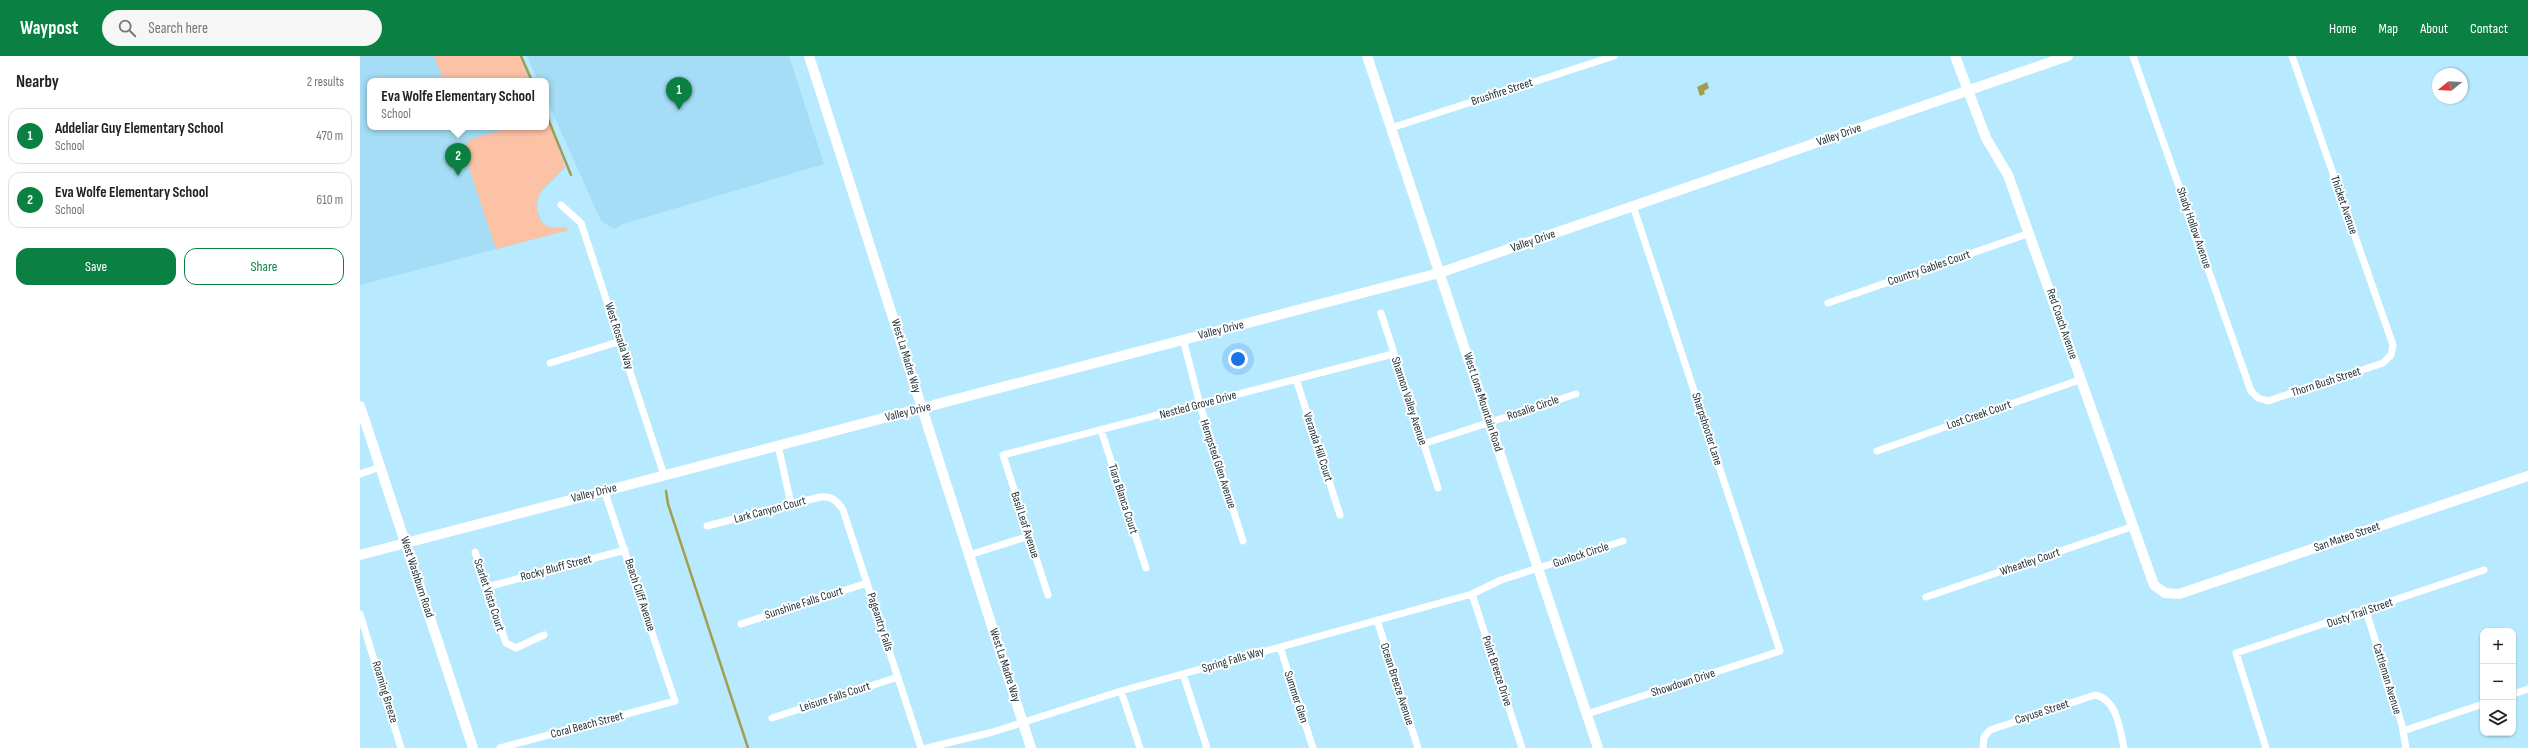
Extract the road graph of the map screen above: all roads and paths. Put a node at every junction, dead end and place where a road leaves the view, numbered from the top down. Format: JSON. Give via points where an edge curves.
{"nodes":[{"id":1,"x":809,"y":56,"type":"edge"},
{"id":2,"x":1367,"y":56,"type":"edge"},
{"id":3,"x":1614,"y":56,"type":"edge"},
{"id":4,"x":1955,"y":56,"type":"edge"},
{"id":5,"x":2068,"y":56,"type":"edge"},
{"id":6,"x":2133,"y":56,"type":"edge"},
{"id":7,"x":2292,"y":56,"type":"edge"},
{"id":8,"x":1967,"y":91,"type":"junction"},
{"id":9,"x":1391,"y":128,"type":"junction"},
{"id":10,"x":561,"y":205,"type":"dead end"},
{"id":11,"x":1634,"y":206,"type":"junction"},
{"id":12,"x":2030,"y":233,"type":"junction"},
{"id":13,"x":1439,"y":273,"type":"junction"},
{"id":14,"x":1828,"y":303,"type":"dead end"},
{"id":15,"x":1381,"y":313,"type":"dead end"},
{"id":16,"x":1183,"y":339,"type":"junction"},
{"id":17,"x":621,"y":341,"type":"junction"},
{"id":18,"x":1393,"y":354,"type":"junction"},
{"id":19,"x":2391,"y":355,"type":"joint"},
{"id":20,"x":550,"y":363,"type":"dead end"},
{"id":21,"x":1296,"y":379,"type":"junction"},
{"id":22,"x":2082,"y":379,"type":"junction"},
{"id":23,"x":1576,"y":394,"type":"dead end"},
{"id":24,"x":2258,"y":398,"type":"joint"},
{"id":25,"x":1200,"y":405,"type":"junction"},
{"id":26,"x":360,"y":406,"type":"edge"},
{"id":27,"x":922,"y":409,"type":"junction"},
{"id":28,"x":1490,"y":423,"type":"junction"},
{"id":29,"x":1101,"y":430,"type":"junction"},
{"id":30,"x":1423,"y":444,"type":"junction"},
{"id":31,"x":778,"y":445,"type":"junction"},
{"id":32,"x":1877,"y":451,"type":"dead end"},
{"id":33,"x":1003,"y":455,"type":"joint"},
{"id":34,"x":380,"y":467,"type":"junction"},
{"id":35,"x":360,"y":474,"type":"edge"},
{"id":36,"x":664,"y":475,"type":"junction"},
{"id":37,"x":2528,"y":476,"type":"edge"},
{"id":38,"x":1438,"y":488,"type":"dead end"},
{"id":39,"x":604,"y":490,"type":"junction"},
{"id":40,"x":834,"y":499,"type":"joint"},
{"id":41,"x":791,"y":504,"type":"junction"},
{"id":42,"x":1340,"y":515,"type":"dead end"},
{"id":43,"x":707,"y":526,"type":"dead end"},
{"id":44,"x":2134,"y":526,"type":"junction"},
{"id":45,"x":1029,"y":536,"type":"junction"},
{"id":46,"x":1623,"y":540,"type":"dead end"},
{"id":47,"x":406,"y":542,"type":"junction"},
{"id":48,"x":1243,"y":542,"type":"dead end"},
{"id":49,"x":625,"y":550,"type":"junction"},
{"id":50,"x":475,"y":552,"type":"dead end"},
{"id":51,"x":360,"y":555,"type":"edge"},
{"id":52,"x":969,"y":555,"type":"junction"},
{"id":53,"x":1146,"y":568,"type":"dead end"},
{"id":54,"x":1538,"y":569,"type":"junction"},
{"id":55,"x":2484,"y":570,"type":"dead end"},
{"id":56,"x":867,"y":583,"type":"junction"},
{"id":57,"x":487,"y":587,"type":"junction"},
{"id":58,"x":1472,"y":594,"type":"junction"},
{"id":59,"x":2165,"y":594,"type":"joint"},
{"id":60,"x":1048,"y":595,"type":"dead end"},
{"id":61,"x":1926,"y":597,"type":"dead end"},
{"id":62,"x":2366,"y":611,"type":"junction"},
{"id":63,"x":360,"y":614,"type":"edge"},
{"id":64,"x":1377,"y":620,"type":"junction"},
{"id":65,"x":361,"y":623,"type":"edge"},
{"id":66,"x":741,"y":624,"type":"dead end"},
{"id":67,"x":544,"y":635,"type":"dead end"},
{"id":68,"x":1280,"y":647,"type":"junction"},
{"id":69,"x":1780,"y":651,"type":"joint"},
{"id":70,"x":1183,"y":674,"type":"junction"},
{"id":71,"x":898,"y":677,"type":"junction"},
{"id":72,"x":2528,"y":688,"type":"edge"},
{"id":73,"x":1121,"y":691,"type":"junction"},
{"id":74,"x":2516,"y":693,"type":"edge"},
{"id":75,"x":675,"y":701,"type":"joint"},
{"id":76,"x":2480,"y":705,"type":"edge"},
{"id":77,"x":1587,"y":714,"type":"junction"},
{"id":78,"x":772,"y":718,"type":"dead end"},
{"id":79,"x":1023,"y":723,"type":"junction"},
{"id":80,"x":2402,"y":730,"type":"junction"},
{"id":81,"x":401,"y":748,"type":"edge"},
{"id":82,"x":473,"y":748,"type":"edge"},
{"id":83,"x":500,"y":748,"type":"edge"},
{"id":84,"x":921,"y":748,"type":"edge"},
{"id":85,"x":927,"y":748,"type":"edge"},
{"id":86,"x":1031,"y":748,"type":"edge"},
{"id":87,"x":1140,"y":748,"type":"edge"},
{"id":88,"x":1207,"y":748,"type":"edge"},
{"id":89,"x":1313,"y":748,"type":"edge"},
{"id":90,"x":1418,"y":748,"type":"edge"},
{"id":91,"x":1522,"y":748,"type":"edge"},
{"id":92,"x":1598,"y":748,"type":"edge"},
{"id":93,"x":1983,"y":748,"type":"edge"},
{"id":94,"x":2124,"y":748,"type":"edge"},
{"id":95,"x":2266,"y":748,"type":"edge"},
{"id":96,"x":2406,"y":748,"type":"edge"}],
"edges":[{"from":1,"to":27,"type":"street","name":"West La Madre Way"},
{"from":2,"to":9,"type":"street","name":"West Lone Mountain Road"},
{"from":3,"to":9,"type":"street","name":"Brushfire Street"},
{"from":4,"to":8,"type":"street","name":"Red Coach Avenue"},
{"from":5,"to":8,"type":"street","name":"Valley Drive"},
{"from":6,"to":24,"type":"street","name":"Shady Hollow Avenue","via":[[2251,391]]},
{"from":7,"to":19,"type":"street","name":"Thicket Avenue","via":[[2393,345]]},
{"from":8,"to":11,"type":"street","name":"Valley Drive"},
{"from":8,"to":12,"type":"street","name":"Red Coach Avenue","via":[[1986,138],[2008,174]]},
{"from":9,"to":13,"type":"street","name":"West Lone Mountain Road"},
{"from":10,"to":17,"type":"street","name":"West Rosada Way","via":[[581,223]]},
{"from":11,"to":13,"type":"street","name":"Valley Drive"},
{"from":11,"to":69,"type":"street","name":"Sharpshooter Lane"},
{"from":12,"to":14,"type":"street","name":"Country Gables Court"},
{"from":12,"to":22,"type":"street","name":"Red Coach Avenue"},
{"from":13,"to":16,"type":"street","name":"Valley Drive"},
{"from":13,"to":28,"type":"street","name":"West Lone Mountain Road"},
{"from":15,"to":18,"type":"street","name":"Shannon Valley Avenue"},
{"from":16,"to":25,"type":"street","name":"Hempsted Glen Avenue"},
{"from":16,"to":27,"type":"street","name":"Valley Drive"},
{"from":17,"to":20,"type":"street"},
{"from":17,"to":36,"type":"street","name":"West Rosada Way"},
{"from":18,"to":21,"type":"street","name":"Nestled Grove Drive"},
{"from":18,"to":30,"type":"street","name":"Shannon Valley Avenue"},
{"from":19,"to":24,"type":"street","name":"Thorn Bush Street","via":[[2383,363],[2268,401]]},
{"from":21,"to":25,"type":"street","name":"Nestled Grove Drive"},
{"from":21,"to":42,"type":"street","name":"Veranda Hill Court"},
{"from":22,"to":32,"type":"street","name":"Lost Creek Court"},
{"from":22,"to":44,"type":"street","name":"Red Coach Avenue"},
{"from":23,"to":28,"type":"street","name":"Rosalie Circle"},
{"from":25,"to":29,"type":"street","name":"Nestled Grove Drive"},
{"from":25,"to":48,"type":"street","name":"Hempsted Glen Avenue"},
{"from":26,"to":34,"type":"street","name":"West Washburn Road"},
{"from":27,"to":31,"type":"street","name":"Valley Drive"},
{"from":27,"to":52,"type":"street","name":"West La Madre Way"},
{"from":28,"to":30,"type":"street","name":"Rosalie Circle"},
{"from":28,"to":54,"type":"street","name":"West Lone Mountain Road"},
{"from":29,"to":33,"type":"street","name":"Nestled Grove Drive"},
{"from":29,"to":53,"type":"street","name":"Tiara Blanca Court"},
{"from":30,"to":38,"type":"street","name":"Shannon Valley Avenue"},
{"from":31,"to":36,"type":"street","name":"Valley Drive"},
{"from":31,"to":41,"type":"street"},
{"from":33,"to":45,"type":"street","name":"Basil Leaf Avenue"},
{"from":34,"to":35,"type":"street"},
{"from":34,"to":47,"type":"street","name":"West Washburn Road"},
{"from":36,"to":39,"type":"street","name":"Valley Drive"},
{"from":37,"to":59,"type":"street","name":"San Mateo Street","via":[[2179,594]]},
{"from":39,"to":47,"type":"street","name":"Valley Drive"},
{"from":39,"to":49,"type":"street","name":"Beach Cliff Avenue"},
{"from":40,"to":41,"type":"street","name":"Lark Canyon Court","via":[[820,497]]},
{"from":40,"to":56,"type":"street","name":"Pageantry Falls","via":[[843,510]]},
{"from":41,"to":43,"type":"street","name":"Lark Canyon Court"},
{"from":44,"to":59,"type":"street","name":"Red Coach Avenue","via":[[2154,585]]},
{"from":44,"to":61,"type":"street","name":"Wheatley Court"},
{"from":45,"to":52,"type":"street"},
{"from":45,"to":60,"type":"street","name":"Basil Leaf Avenue"},
{"from":46,"to":54,"type":"street","name":"Gunlock Circle"},
{"from":47,"to":51,"type":"street","name":"Valley Drive"},
{"from":47,"to":82,"type":"street","name":"West Washburn Road"},
{"from":49,"to":57,"type":"street","name":"Rocky Bluff Street"},
{"from":49,"to":75,"type":"street","name":"Beach Cliff Avenue"},
{"from":50,"to":57,"type":"street","name":"Scarlet Vista Court"},
{"from":52,"to":79,"type":"street","name":"West La Madre Way"},
{"from":54,"to":58,"type":"street","name":"Spring Falls Way","via":[[1501,580]]},
{"from":54,"to":77,"type":"street","name":"West Lone Mountain Road"},
{"from":55,"to":62,"type":"street","name":"Dusty Trail Street"},
{"from":56,"to":66,"type":"street","name":"Sunshine Falls Court"},
{"from":56,"to":71,"type":"street","name":"Pageantry Falls"},
{"from":57,"to":67,"type":"street","name":"Scarlet Vista Court","via":[[506,643],[516,648]]},
{"from":58,"to":64,"type":"street","name":"Spring Falls Way"},
{"from":58,"to":91,"type":"street","name":"Point Breeze Drive"},
{"from":62,"to":80,"type":"street","name":"Cattleman Avenue"},
{"from":62,"to":95,"type":"street","name":"Dusty Trail Street","via":[[2236,654]]},
{"from":63,"to":65,"type":"street","name":"Roaming Breeze"},
{"from":64,"to":68,"type":"street","name":"Spring Falls Way"},
{"from":64,"to":90,"type":"street","name":"Ocean Breeze Avenue"},
{"from":65,"to":81,"type":"street","name":"Roaming Breeze"},
{"from":68,"to":70,"type":"street","name":"Spring Falls Way"},
{"from":68,"to":89,"type":"street","name":"Summer Glen"},
{"from":69,"to":77,"type":"street","name":"Showdown Drive"},
{"from":70,"to":73,"type":"street","name":"Spring Falls Way"},
{"from":70,"to":88,"type":"street"},
{"from":71,"to":78,"type":"street","name":"Leisure Falls Court"},
{"from":71,"to":84,"type":"street","name":"Pageantry Falls"},
{"from":72,"to":74,"type":"street"},
{"from":73,"to":79,"type":"street","name":"Spring Falls Way"},
{"from":73,"to":87,"type":"street"},
{"from":75,"to":83,"type":"street","name":"Coral Beach Street"},
{"from":76,"to":80,"type":"street"},
{"from":77,"to":92,"type":"street","name":"West Lone Mountain Road"},
{"from":79,"to":85,"type":"street","name":"Spring Falls Way"},
{"from":79,"to":86,"type":"street","name":"West La Madre Way"},
{"from":80,"to":96,"type":"street","name":"Cattleman Avenue"},
{"from":93,"to":94,"type":"street","name":"Cayuse Street","via":[[1984,737],[1990,730],[2095,695],[2104,696],[2111,704]]}]}
